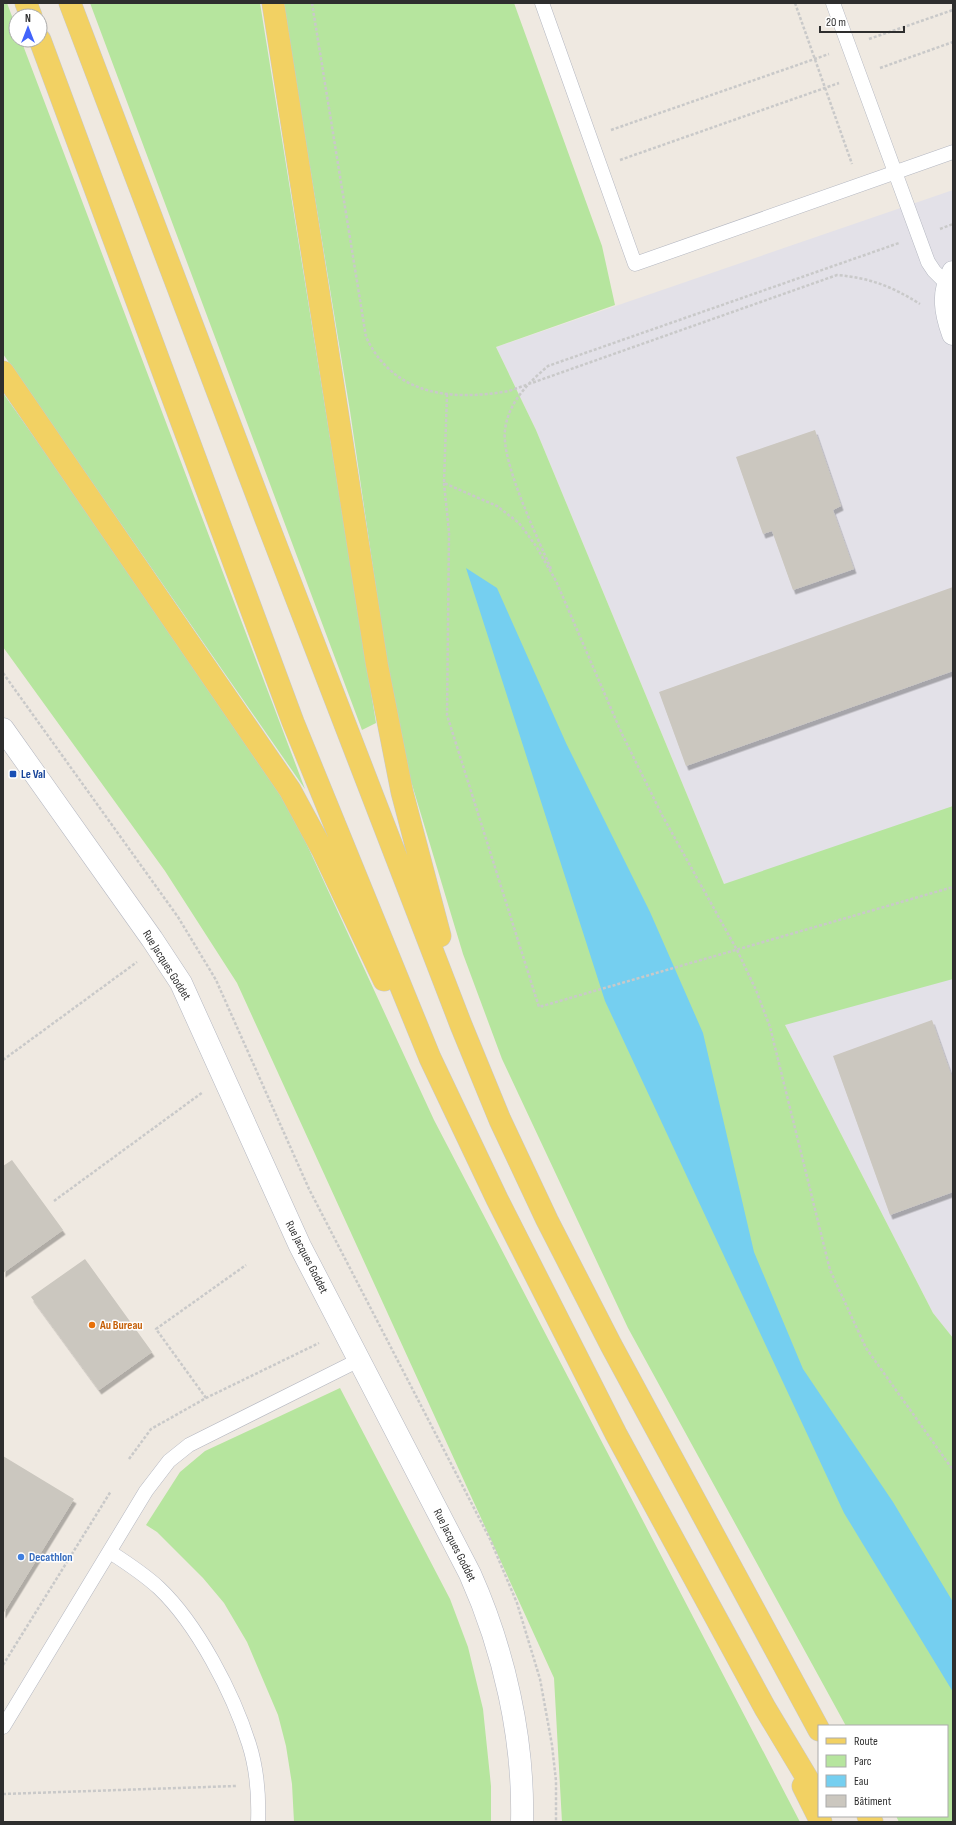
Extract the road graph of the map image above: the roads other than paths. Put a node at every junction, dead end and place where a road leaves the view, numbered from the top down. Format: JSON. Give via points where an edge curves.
{"nodes":[{"id":1,"x":70,"y":3,"type":"edge"},
{"id":2,"x":273,"y":3,"type":"edge"},
{"id":3,"x":542,"y":3,"type":"edge"},
{"id":4,"x":833,"y":3,"type":"edge"},
{"id":5,"x":43,"y":48,"type":"edge"},
{"id":6,"x":953,"y":152,"type":"edge"},
{"id":7,"x":895,"y":173,"type":"junction"},
{"id":8,"x":950,"y":278,"type":"edge"},
{"id":9,"x":951,"y":327,"type":"edge"},
{"id":10,"x":3,"y":372,"type":"edge"},
{"id":11,"x":3,"y":729,"type":"edge"},
{"id":12,"x":461,"y":1025,"type":"junction"},
{"id":13,"x":430,"y":1058,"type":"junction"},
{"id":14,"x":359,"y":1360,"type":"junction"},
{"id":15,"x":110,"y":1552,"type":"junction"},
{"id":16,"x":765,"y":1708,"type":"junction"},
{"id":17,"x":3,"y":1727,"type":"edge"},
{"id":18,"x":818,"y":1728,"type":"edge"},
{"id":19,"x":818,"y":1796,"type":"edge"},
{"id":20,"x":818,"y":1816,"type":"edge"},
{"id":21,"x":258,"y":1822,"type":"edge"},
{"id":22,"x":522,"y":1822,"type":"edge"}],
"edges":[{"from":1,"to":12,"type":"main road"},
{"from":2,"to":12,"type":"main road","via":[[379,679],[402,792]]},
{"from":3,"to":7,"type":"lane","via":[[635,264]]},
{"from":4,"to":7,"type":"lane"},
{"from":5,"to":13,"type":"main road","via":[[293,722]]},
{"from":6,"to":7,"type":"lane"},
{"from":7,"to":8,"type":"lane","via":[[928,262],[934,271]]},
{"from":8,"to":9,"type":"street","via":[[944,299]]},
{"from":10,"to":13,"type":"main road","via":[[290,790],[323,851],[390,990]]},
{"from":11,"to":14,"type":"street","name":"Rue Jacques Goddet","via":[[156,944],[181,984],[287,1218]]},
{"from":12,"to":18,"type":"main road","via":[[522,1168],[601,1326]]},
{"from":13,"to":16,"type":"main road","via":[[511,1228],[610,1421]]},
{"from":14,"to":15,"type":"lane","via":[[178,1452],[146,1491]]},
{"from":14,"to":22,"type":"street","name":"Rue Jacques Goddet","via":[[457,1546],[491,1626],[516,1732],[522,1784]]},
{"from":15,"to":17,"type":"lane"},
{"from":15,"to":21,"type":"lane","via":[[159,1588],[177,1608],[208,1654],[240,1719],[249,1745],[257,1785]]},
{"from":16,"to":19,"type":"main road"},
{"from":16,"to":20,"type":"main road"}]}
